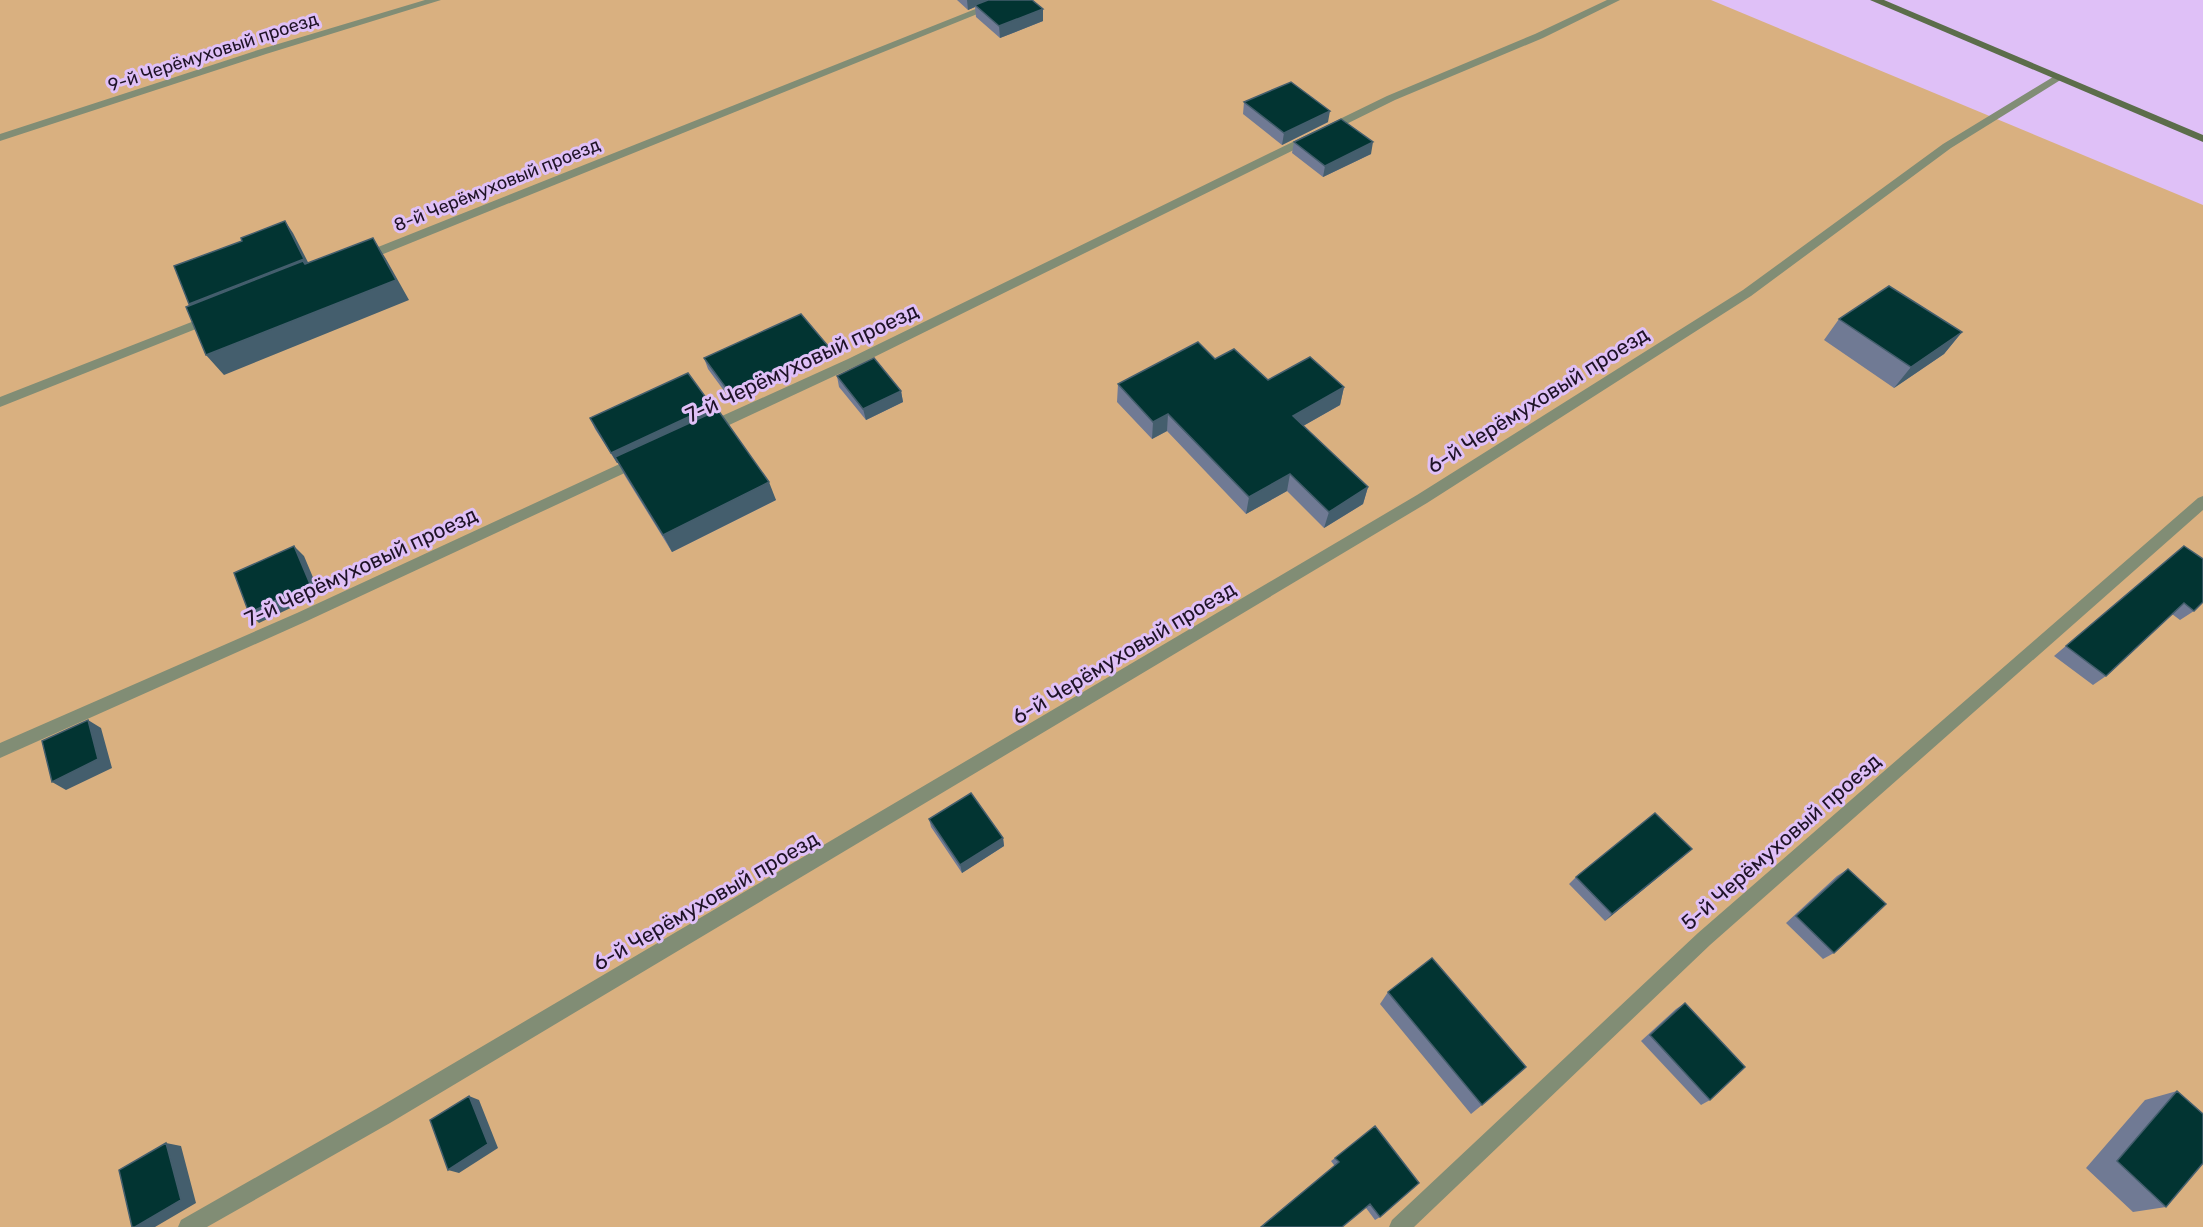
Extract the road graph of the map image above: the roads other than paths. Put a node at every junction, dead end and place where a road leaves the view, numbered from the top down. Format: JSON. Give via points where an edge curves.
{"nodes":[{"id":1,"x":436,"y":0,"type":"edge"},
{"id":2,"x":1006,"y":0,"type":"edge"},
{"id":3,"x":1615,"y":0,"type":"edge"},
{"id":4,"x":1875,"y":0,"type":"edge"},
{"id":5,"x":2058,"y":77,"type":"junction"},
{"id":6,"x":0,"y":138,"type":"edge"},
{"id":7,"x":2203,"y":139,"type":"edge"},
{"id":8,"x":354,"y":261,"type":"edge"},
{"id":9,"x":221,"y":314,"type":"edge"},
{"id":10,"x":0,"y":402,"type":"edge"},
{"id":11,"x":694,"y":435,"type":"edge"},
{"id":12,"x":651,"y":455,"type":"edge"},
{"id":13,"x":2203,"y":502,"type":"edge"},
{"id":14,"x":0,"y":751,"type":"edge"},
{"id":15,"x":188,"y":1227,"type":"edge"},
{"id":16,"x":1399,"y":1227,"type":"edge"}],
"edges":[{"from":1,"to":6,"type":"lane","name":"9-й Черёмуховый проезд"},
{"from":2,"to":8,"type":"lane","name":"8-й Черёмуховый проезд"},
{"from":3,"to":11,"type":"lane","name":"7-й Черёмуховый проезд","via":[[1391,98],[853,362]]},
{"from":4,"to":5,"type":"main road"},
{"from":5,"to":7,"type":"main road"},
{"from":5,"to":15,"type":"lane","name":"6-й Черёмуховый проезд","via":[[1947,146],[1748,293],[1422,499],[383,1116]]},
{"from":9,"to":10,"type":"lane"},
{"from":12,"to":14,"type":"lane","name":"7-й Черёмуховый проезд"},
{"from":13,"to":16,"type":"lane","name":"5-й Черёмуховый проезд","via":[[1704,939]]}]}
